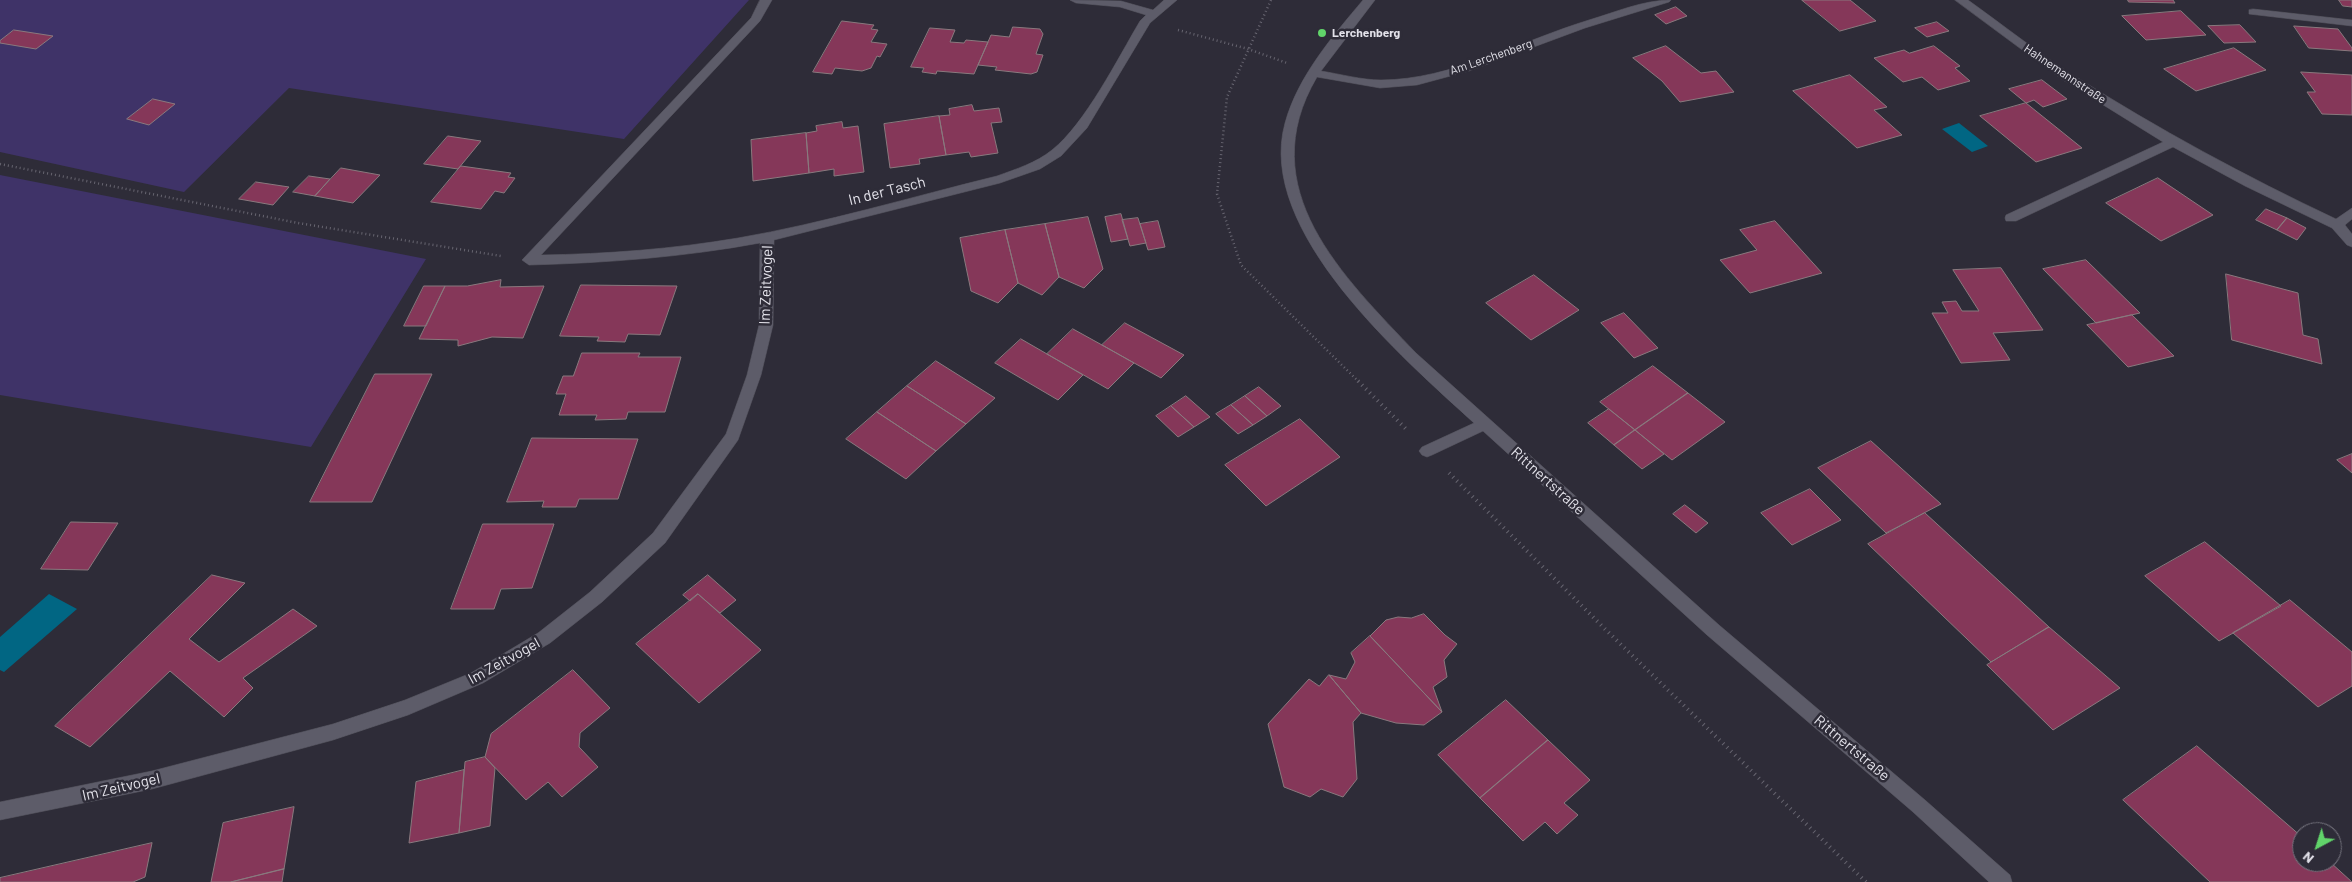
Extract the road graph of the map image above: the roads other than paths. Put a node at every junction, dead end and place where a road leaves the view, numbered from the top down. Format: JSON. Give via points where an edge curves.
{"nodes":[{"id":1,"x":766,"y":0,"type":"edge"},
{"id":2,"x":1076,"y":0,"type":"edge"},
{"id":3,"x":1171,"y":0,"type":"edge"},
{"id":4,"x":1369,"y":0,"type":"edge"},
{"id":5,"x":1665,"y":0,"type":"edge"},
{"id":6,"x":1961,"y":0,"type":"edge"},
{"id":7,"x":2253,"y":12,"type":"dead end"},
{"id":8,"x":1150,"y":18,"type":"junction"},
{"id":9,"x":2352,"y":23,"type":"edge"},
{"id":10,"x":1313,"y":72,"type":"junction"},
{"id":11,"x":2173,"y":142,"type":"junction"},
{"id":12,"x":2352,"y":212,"type":"edge"},
{"id":13,"x":2011,"y":218,"type":"dead end"},
{"id":14,"x":2337,"y":225,"type":"junction"},
{"id":15,"x":767,"y":237,"type":"junction"},
{"id":16,"x":2352,"y":242,"type":"edge"},
{"id":17,"x":1485,"y":424,"type":"junction"},
{"id":18,"x":1428,"y":450,"type":"road end"},
{"id":19,"x":0,"y":811,"type":"edge"},
{"id":20,"x":2003,"y":882,"type":"edge"}],
"edges":[{"from":1,"to":15,"type":"street","name":"In der Tasch","via":[[756,19],[529,260],[682,251]]},
{"from":2,"to":8,"type":"street","via":[[1121,4]]},
{"from":3,"to":8,"type":"street","name":"In der Tasch"},
{"from":4,"to":10,"type":"street","name":"Rittnertstraße"},
{"from":5,"to":10,"type":"street","name":"Am Lerchenberg","via":[[1465,68],[1417,80],[1380,84]]},
{"from":6,"to":11,"type":"street","name":"Hahnemannstraße","via":[[2067,77]]},
{"from":7,"to":9,"type":"street"},
{"from":8,"to":15,"type":"street","name":"In der Tasch","via":[[1083,125],[1057,153],[1036,166],[1000,179]]},
{"from":10,"to":17,"type":"street","name":"Rittnertstraße","via":[[1294,115],[1287,142],[1288,178],[1306,225],[1327,260],[1365,308],[1411,357]]},
{"from":11,"to":13,"type":"street"},
{"from":11,"to":14,"type":"street","name":"Hahnemannstraße"},
{"from":12,"to":14,"type":"street"},
{"from":14,"to":16,"type":"street","name":"Hahnemannstraße"},
{"from":15,"to":19,"type":"street","name":"Im Zeitvogel","via":[[766,325],[754,375],[733,436],[659,538],[596,598],[544,638],[477,678],[408,707],[333,732],[152,780]]},
{"from":17,"to":18,"type":"street"},
{"from":17,"to":20,"type":"street","name":"Rittnertstraße","via":[[1713,630],[1920,806]]}]}
